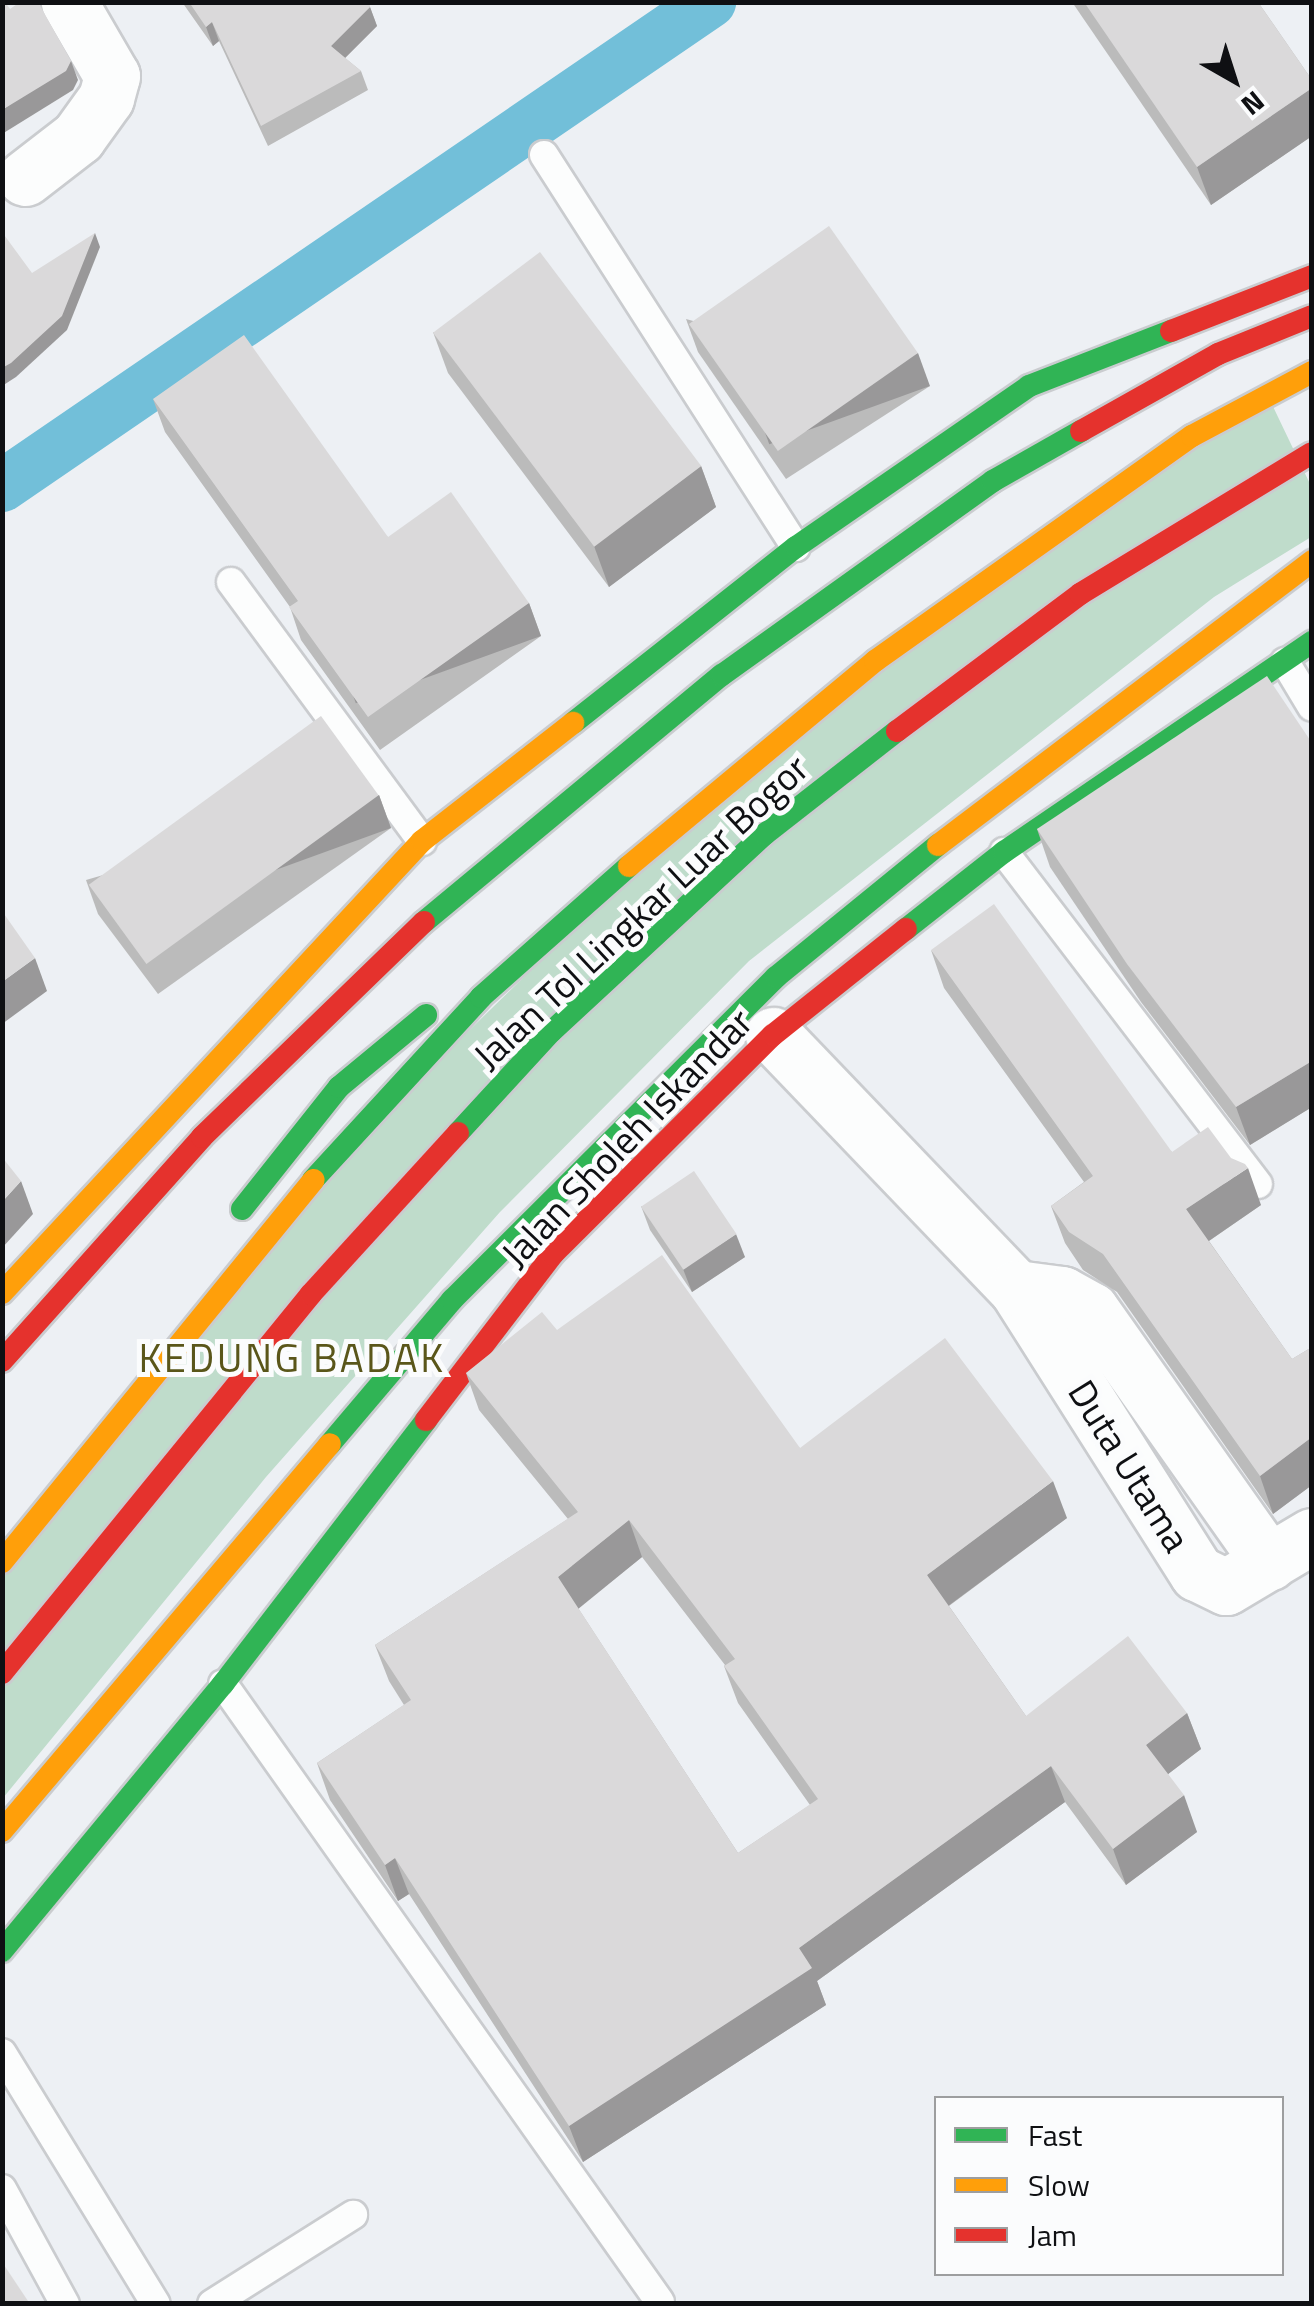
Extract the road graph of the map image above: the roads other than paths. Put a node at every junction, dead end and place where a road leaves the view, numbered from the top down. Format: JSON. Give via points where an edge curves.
{"nodes":[{"id":1,"x":69,"y":2,"type":"edge"},
{"id":2,"x":544,"y":155,"type":"dead end"},
{"id":3,"x":26,"y":178,"type":"dead end"},
{"id":4,"x":1312,"y":276,"type":"edge"},
{"id":5,"x":1312,"y":316,"type":"edge"},
{"id":6,"x":1312,"y":372,"type":"edge"},
{"id":7,"x":1226,"y":389,"type":"dead end"},
{"id":8,"x":1174,"y":418,"type":"dead end"},
{"id":9,"x":1312,"y":453,"type":"edge"},
{"id":10,"x":1312,"y":537,"type":"edge"},
{"id":11,"x":796,"y":547,"type":"junction"},
{"id":12,"x":1312,"y":561,"type":"edge"},
{"id":13,"x":1265,"y":565,"type":"dead end"},
{"id":14,"x":949,"y":578,"type":"dead end"},
{"id":15,"x":231,"y":582,"type":"dead end"},
{"id":16,"x":1312,"y":642,"type":"edge"},
{"id":17,"x":1285,"y":662,"type":"junction"},
{"id":18,"x":1312,"y":706,"type":"edge"},
{"id":19,"x":422,"y":842,"type":"junction"},
{"id":20,"x":1004,"y":852,"type":"junction"},
{"id":21,"x":773,"y":1035,"type":"junction"},
{"id":22,"x":1258,"y":1184,"type":"dead end"},
{"id":23,"x":228,"y":1226,"type":"dead end"},
{"id":24,"x":2,"y":1293,"type":"edge"},
{"id":25,"x":2,"y":1361,"type":"edge"},
{"id":26,"x":1290,"y":1549,"type":"edge"},
{"id":27,"x":2,"y":1562,"type":"edge"},
{"id":28,"x":136,"y":1634,"type":"dead end"},
{"id":29,"x":2,"y":1673,"type":"edge"},
{"id":30,"x":224,"y":1684,"type":"junction"},
{"id":31,"x":2,"y":1799,"type":"edge"},
{"id":32,"x":2,"y":1831,"type":"edge"},
{"id":33,"x":2,"y":1950,"type":"edge"},
{"id":34,"x":8,"y":2072,"type":"edge"},
{"id":35,"x":2,"y":2190,"type":"edge"},
{"id":36,"x":353,"y":2215,"type":"dead end"},
{"id":37,"x":660,"y":2302,"type":"edge"},
{"id":38,"x":65,"y":2304,"type":"edge"},
{"id":39,"x":156,"y":2304,"type":"edge"},
{"id":40,"x":212,"y":2304,"type":"edge"}],
"edges":[{"from":1,"to":3,"type":"street","via":[[112,76],[106,98],[78,137]]},
{"from":2,"to":11,"type":"lane"},
{"from":4,"to":11,"type":"highway","via":[[1029,386]]},
{"from":5,"to":25,"type":"highway","via":[[1218,354],[993,482],[722,676],[452,895],[202,1137]]},
{"from":6,"to":27,"type":"highway","name":"Jalan Tol Lingkar Luar Bogor","via":[[1192,436],[875,661],[730,776],[482,996],[291,1204]]},
{"from":7,"to":8,"type":"highway"},
{"from":9,"to":29,"type":"highway","name":"Jalan Tol Lingkar Luar Bogor","via":[[1080,594],[922,712],[765,834],[551,1032],[311,1294]]},
{"from":10,"to":13,"type":"highway"},
{"from":11,"to":19,"type":"highway"},
{"from":12,"to":32,"type":"highway","via":[[997,797],[776,977],[452,1300]]},
{"from":14,"to":23,"type":"highway","via":[[339,1087]]},
{"from":15,"to":19,"type":"lane"},
{"from":16,"to":17,"type":"highway","name":"Jalan Sholeh Iskandar"},
{"from":17,"to":18,"type":"lane"},
{"from":17,"to":20,"type":"highway","name":"Jalan Sholeh Iskandar"},
{"from":19,"to":24,"type":"highway"},
{"from":20,"to":21,"type":"highway","name":"Jalan Sholeh Iskandar"},
{"from":20,"to":22,"type":"lane"},
{"from":21,"to":26,"type":"street","name":"Duta Utama","via":[[1016,1288],[1196,1574],[1226,1587]]},
{"from":21,"to":30,"type":"highway","name":"Jalan Sholeh Iskandar","via":[[553,1254]]},
{"from":28,"to":31,"type":"highway"},
{"from":30,"to":33,"type":"highway","name":"Jalan Sholeh Iskandar"},
{"from":30,"to":37,"type":"lane"},
{"from":34,"to":39,"type":"lane"},
{"from":35,"to":38,"type":"lane"},
{"from":36,"to":40,"type":"lane"}]}
